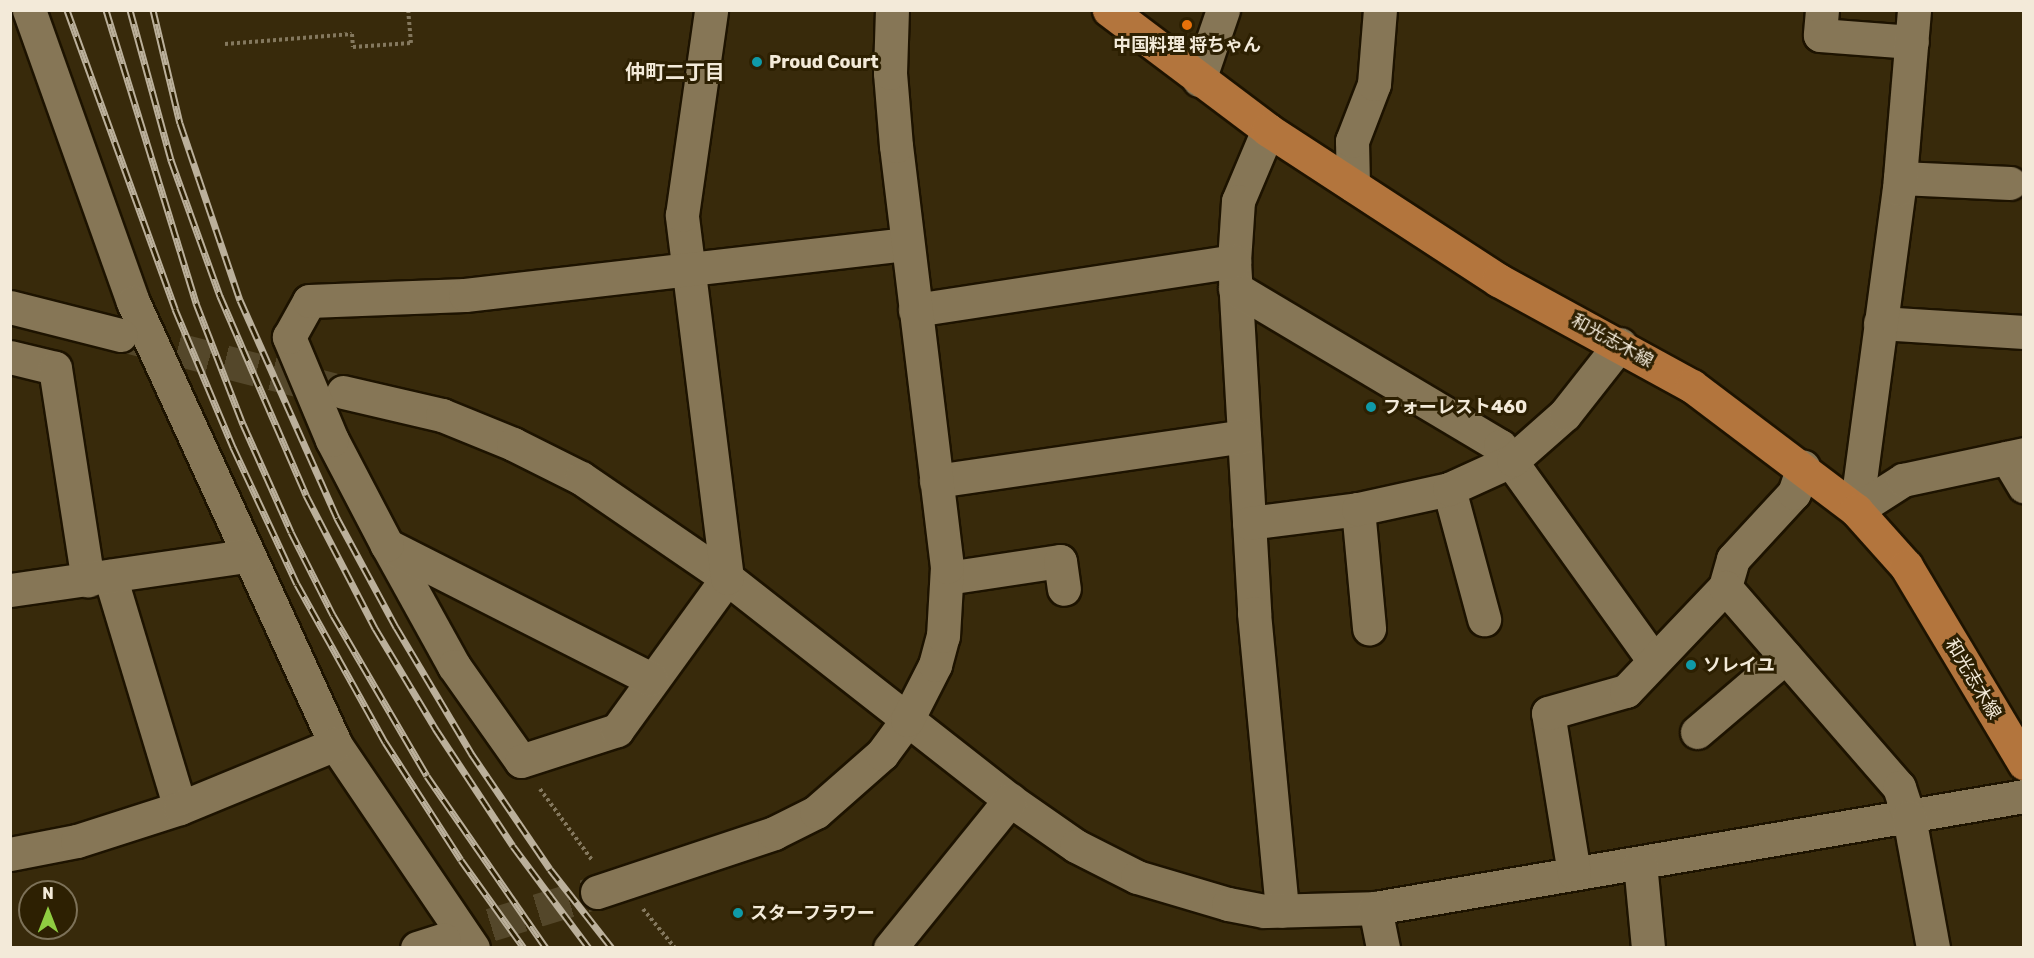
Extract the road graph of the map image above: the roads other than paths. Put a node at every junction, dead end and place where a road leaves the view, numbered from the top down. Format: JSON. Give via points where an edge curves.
{"nodes":[{"id":1,"x":29,"y":10,"type":"edge"},
{"id":2,"x":711,"y":10,"type":"edge"},
{"id":3,"x":892,"y":10,"type":"edge"},
{"id":4,"x":1109,"y":10,"type":"edge"},
{"id":5,"x":1223,"y":10,"type":"edge"},
{"id":6,"x":1380,"y":10,"type":"edge"},
{"id":7,"x":1822,"y":10,"type":"edge"},
{"id":8,"x":1913,"y":26,"type":"edge"},
{"id":9,"x":1199,"y":80,"type":"junction"},
{"id":10,"x":1268,"y":130,"type":"junction"},
{"id":11,"x":1900,"y":178,"type":"junction"},
{"id":12,"x":2010,"y":183,"type":"dead end"},
{"id":13,"x":1353,"y":185,"type":"junction"},
{"id":14,"x":907,"y":244,"type":"junction"},
{"id":15,"x":688,"y":268,"type":"junction"},
{"id":16,"x":1234,"y":274,"type":"junction"},
{"id":17,"x":10,"y":307,"type":"edge"},
{"id":18,"x":915,"y":310,"type":"junction"},
{"id":19,"x":1880,"y":323,"type":"junction"},
{"id":20,"x":2024,"y":332,"type":"edge"},
{"id":21,"x":121,"y":335,"type":"tunnel mouth"},
{"id":22,"x":1620,"y":344,"type":"junction"},
{"id":23,"x":10,"y":357,"type":"edge"},
{"id":24,"x":343,"y":392,"type":"tunnel mouth"},
{"id":25,"x":1244,"y":436,"type":"junction"},
{"id":26,"x":2015,"y":456,"type":"edge"},
{"id":27,"x":1513,"y":460,"type":"junction"},
{"id":28,"x":1803,"y":467,"type":"junction"},
{"id":29,"x":936,"y":481,"type":"junction"},
{"id":30,"x":2024,"y":486,"type":"edge"},
{"id":31,"x":1449,"y":489,"type":"junction"},
{"id":32,"x":1358,"y":509,"type":"junction"},
{"id":33,"x":1856,"y":510,"type":"junction"},
{"id":34,"x":1249,"y":523,"type":"junction"},
{"id":35,"x":387,"y":546,"type":"junction"},
{"id":36,"x":246,"y":556,"type":"junction"},
{"id":37,"x":99,"y":578,"type":"junction"},
{"id":38,"x":727,"y":578,"type":"junction"},
{"id":39,"x":947,"y":578,"type":"junction"},
{"id":40,"x":1725,"y":587,"type":"junction"},
{"id":41,"x":1064,"y":589,"type":"dead end"},
{"id":42,"x":10,"y":590,"type":"edge"},
{"id":43,"x":1484,"y":619,"type":"dead end"},
{"id":44,"x":1369,"y":628,"type":"dead end"},
{"id":45,"x":1785,"y":657,"type":"junction"},
{"id":46,"x":1654,"y":661,"type":"junction"},
{"id":47,"x":651,"y":679,"type":"junction"},
{"id":48,"x":907,"y":720,"type":"junction"},
{"id":49,"x":1697,"y":732,"type":"dead end"},
{"id":50,"x":335,"y":744,"type":"junction"},
{"id":51,"x":2024,"y":763,"type":"edge"},
{"id":52,"x":2024,"y":796,"type":"edge"},
{"id":53,"x":1010,"y":800,"type":"junction"},
{"id":54,"x":180,"y":808,"type":"junction"},
{"id":55,"x":1909,"y":817,"type":"junction"},
{"id":56,"x":10,"y":855,"type":"edge"},
{"id":57,"x":1640,"y":863,"type":"junction"},
{"id":58,"x":1574,"y":873,"type":"junction"},
{"id":59,"x":597,"y":879,"type":"tunnel mouth"},
{"id":60,"x":1375,"y":908,"type":"junction"},
{"id":61,"x":1282,"y":911,"type":"junction"},
{"id":62,"x":445,"y":945,"type":"edge"},
{"id":63,"x":890,"y":948,"type":"edge"},
{"id":64,"x":1383,"y":948,"type":"edge"},
{"id":65,"x":1648,"y":948,"type":"edge"},
{"id":66,"x":1933,"y":948,"type":"edge"}],
"edges":[{"from":1,"to":36,"type":"street","via":[[133,302]]},
{"from":2,"to":15,"type":"street","via":[[682,215]]},
{"from":3,"to":14,"type":"street","via":[[890,73]]},
{"from":4,"to":9,"type":"main road","name":"和光志木線"},
{"from":5,"to":9,"type":"street"},
{"from":6,"to":13,"type":"street","via":[[1374,84],[1352,141]]},
{"from":7,"to":8,"type":"street","via":[[1820,35]]},
{"from":8,"to":11,"type":"street"},
{"from":9,"to":10,"type":"main road","name":"和光志木線"},
{"from":10,"to":13,"type":"main road","name":"和光志木線"},
{"from":10,"to":16,"type":"street","via":[[1238,201]]},
{"from":11,"to":12,"type":"street"},
{"from":11,"to":19,"type":"street"},
{"from":13,"to":22,"type":"main road","name":"和光志木線","via":[[1498,280]]},
{"from":14,"to":15,"type":"street"},
{"from":14,"to":18,"type":"street"},
{"from":15,"to":35,"type":"street","via":[[465,296],[309,301],[289,337],[332,440]]},
{"from":15,"to":38,"type":"street"},
{"from":16,"to":18,"type":"street"},
{"from":16,"to":25,"type":"street"},
{"from":16,"to":27,"type":"street","via":[[1500,446]]},
{"from":17,"to":21,"type":"street"},
{"from":18,"to":29,"type":"street"},
{"from":19,"to":20,"type":"street"},
{"from":19,"to":33,"type":"street"},
{"from":22,"to":27,"type":"street","via":[[1565,414]]},
{"from":22,"to":28,"type":"main road","name":"和光志木線","via":[[1692,386]]},
{"from":23,"to":37,"type":"street","via":[[56,368]]},
{"from":24,"to":38,"type":"street","via":[[442,415],[513,444],[581,478]]},
{"from":25,"to":29,"type":"street"},
{"from":25,"to":34,"type":"street"},
{"from":26,"to":30,"type":"street"},
{"from":26,"to":33,"type":"street","via":[[1903,480]]},
{"from":27,"to":31,"type":"street"},
{"from":27,"to":46,"type":"street"},
{"from":28,"to":33,"type":"main road","name":"和光志木線"},
{"from":28,"to":40,"type":"street","via":[[1794,493],[1733,559]]},
{"from":29,"to":39,"type":"street"},
{"from":31,"to":32,"type":"street"},
{"from":31,"to":43,"type":"street"},
{"from":32,"to":34,"type":"street"},
{"from":32,"to":44,"type":"street"},
{"from":33,"to":51,"type":"main road","name":"和光志木線","via":[[1906,566]]},
{"from":34,"to":61,"type":"street"},
{"from":35,"to":47,"type":"street"},
{"from":35,"to":47,"type":"street","via":[[454,666],[520,761],[616,730]]},
{"from":36,"to":37,"type":"street"},
{"from":36,"to":50,"type":"street"},
{"from":37,"to":42,"type":"street"},
{"from":37,"to":54,"type":"street"},
{"from":38,"to":47,"type":"street"},
{"from":38,"to":48,"type":"street"},
{"from":39,"to":41,"type":"street","via":[[1060,561]]},
{"from":39,"to":48,"type":"street","via":[[943,636],[935,665]]},
{"from":40,"to":45,"type":"street"},
{"from":40,"to":46,"type":"street"},
{"from":45,"to":49,"type":"street"},
{"from":45,"to":55,"type":"street","via":[[1899,787]]},
{"from":46,"to":58,"type":"street","via":[[1626,691],[1548,713]]},
{"from":48,"to":53,"type":"street"},
{"from":48,"to":59,"type":"street","via":[[882,754],[816,812],[774,833]]},
{"from":50,"to":54,"type":"street"},
{"from":50,"to":62,"type":"street"},
{"from":52,"to":55,"type":"street"},
{"from":53,"to":61,"type":"street","via":[[1076,846],[1137,877],[1228,903]]},
{"from":53,"to":63,"type":"street"},
{"from":54,"to":56,"type":"street","via":[[77,841]]},
{"from":55,"to":57,"type":"street"},
{"from":55,"to":66,"type":"street"},
{"from":57,"to":58,"type":"street"},
{"from":57,"to":65,"type":"street"},
{"from":58,"to":60,"type":"street"},
{"from":60,"to":61,"type":"street"},
{"from":60,"to":64,"type":"street"}]}
